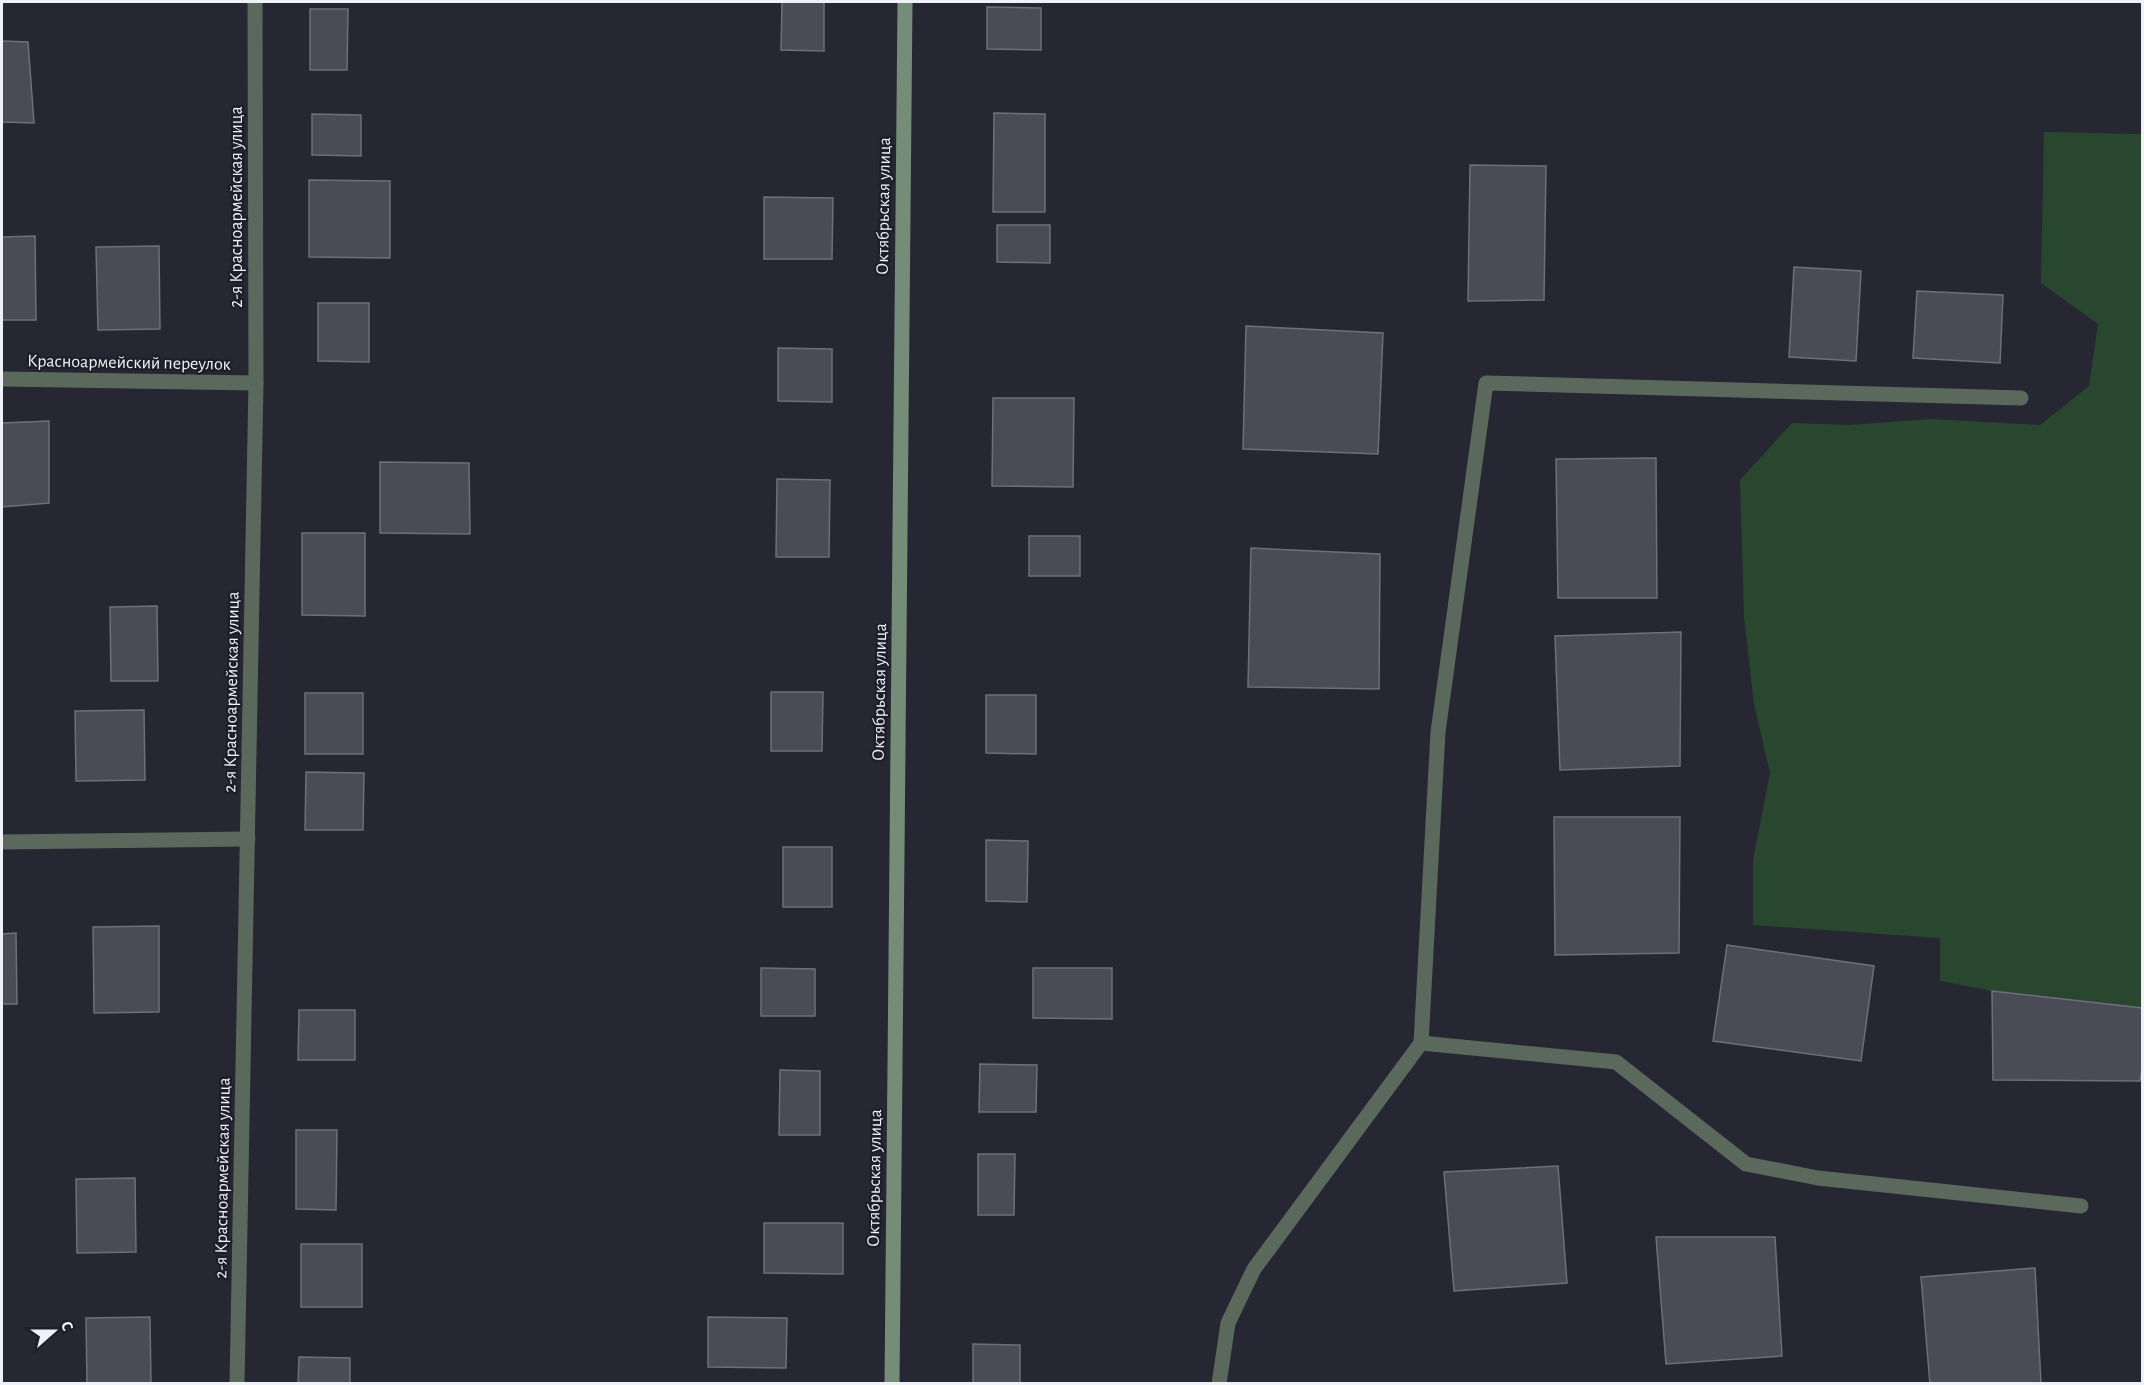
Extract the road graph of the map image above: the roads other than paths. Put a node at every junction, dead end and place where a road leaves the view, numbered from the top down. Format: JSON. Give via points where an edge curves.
{"nodes":[{"id":1,"x":255,"y":2,"type":"edge"},
{"id":2,"x":905,"y":2,"type":"edge"},
{"id":3,"x":2,"y":379,"type":"edge"},
{"id":4,"x":256,"y":383,"type":"junction"},
{"id":5,"x":2021,"y":398,"type":"dead end"},
{"id":6,"x":248,"y":839,"type":"junction"},
{"id":7,"x":2,"y":842,"type":"edge"},
{"id":8,"x":1421,"y":1043,"type":"junction"},
{"id":9,"x":2081,"y":1206,"type":"dead end"},
{"id":10,"x":237,"y":1383,"type":"edge"},
{"id":11,"x":892,"y":1383,"type":"edge"},
{"id":12,"x":1219,"y":1383,"type":"edge"}],
"edges":[{"from":1,"to":4,"type":"street","name":"2-я Красноармейская улица"},
{"from":2,"to":11,"type":"street","name":"Октябрьская улица"},
{"from":3,"to":4,"type":"street","name":"Красноармейский переулок"},
{"from":4,"to":6,"type":"street","name":"2-я Красноармейская улица"},
{"from":5,"to":8,"type":"street","via":[[1486,383],[1438,732]]},
{"from":6,"to":7,"type":"street"},
{"from":6,"to":10,"type":"street","name":"2-я Красноармейская улица"},
{"from":8,"to":9,"type":"street","via":[[1616,1062],[1746,1164],[1818,1178]]},
{"from":8,"to":12,"type":"street","via":[[1254,1269],[1228,1323]]}]}
